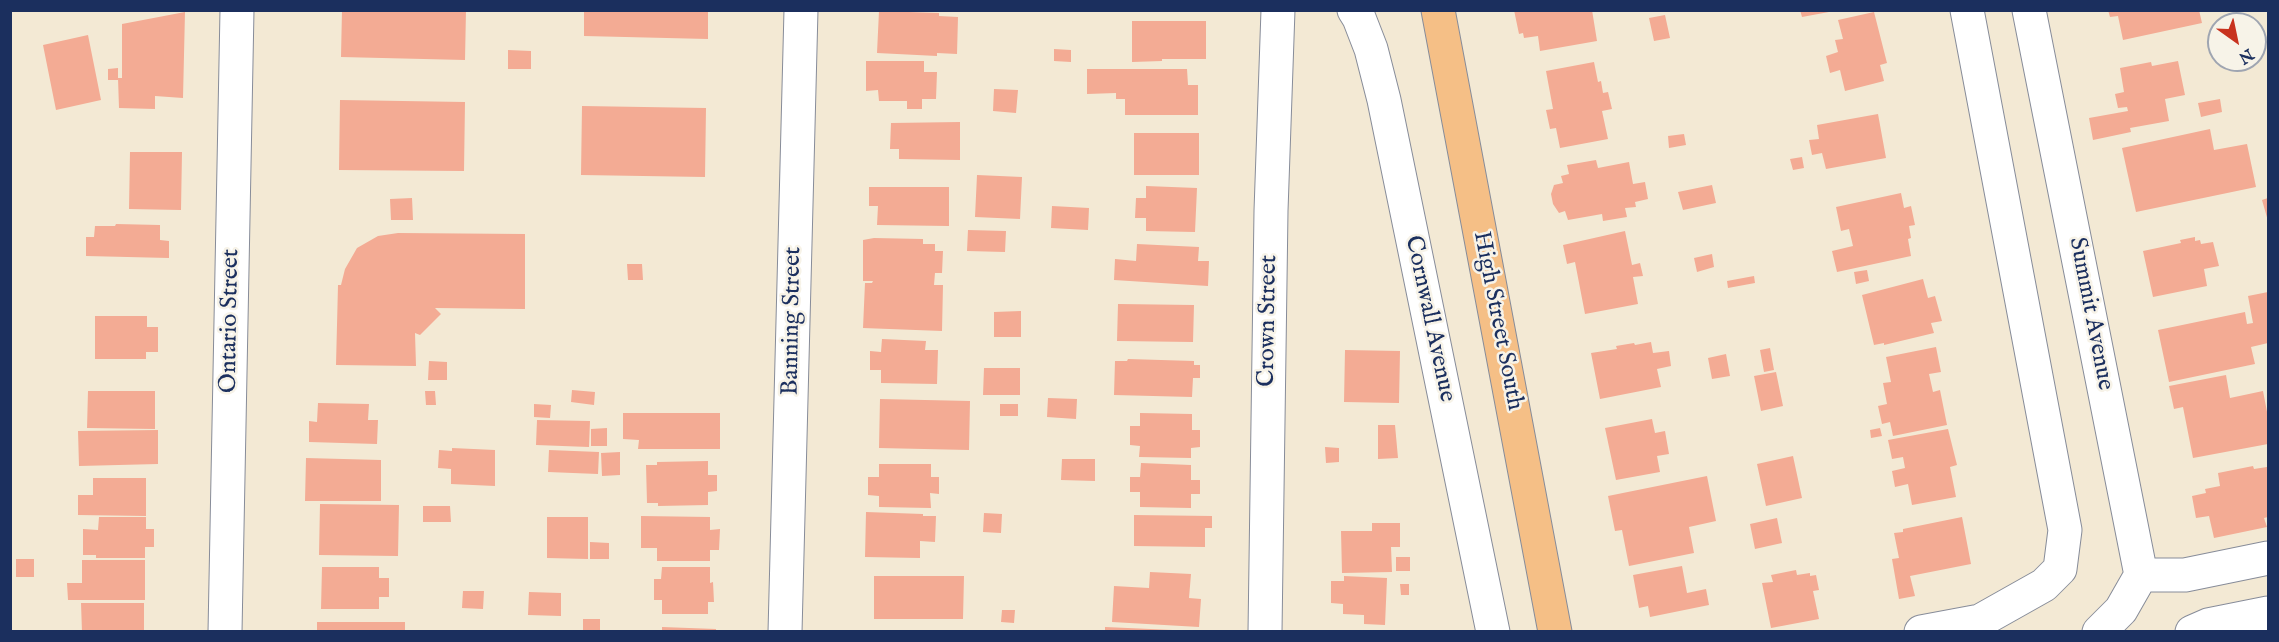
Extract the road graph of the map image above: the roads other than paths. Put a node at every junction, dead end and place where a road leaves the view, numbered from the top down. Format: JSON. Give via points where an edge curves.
{"nodes":[{"id":1,"x":237,"y":10,"type":"edge"},
{"id":2,"x":801,"y":10,"type":"edge"},
{"id":3,"x":1278,"y":10,"type":"edge"},
{"id":4,"x":1354,"y":10,"type":"edge"},
{"id":5,"x":1438,"y":10,"type":"edge"},
{"id":6,"x":1967,"y":10,"type":"edge"},
{"id":7,"x":2029,"y":10,"type":"edge"},
{"id":8,"x":2268,"y":558,"type":"edge"},
{"id":9,"x":2141,"y":576,"type":"junction"},
{"id":10,"x":2268,"y":613,"type":"edge"},
{"id":11,"x":225,"y":632,"type":"edge"},
{"id":12,"x":785,"y":632,"type":"edge"},
{"id":13,"x":1265,"y":632,"type":"edge"},
{"id":14,"x":1493,"y":632,"type":"edge"},
{"id":15,"x":1555,"y":632,"type":"edge"},
{"id":16,"x":1920,"y":632,"type":"edge"},
{"id":17,"x":2099,"y":632,"type":"edge"},
{"id":18,"x":2192,"y":632,"type":"edge"}],
"edges":[{"from":1,"to":11,"type":"street","name":"Ontario Street"},
{"from":2,"to":12,"type":"street","name":"Banning Street"},
{"from":3,"to":13,"type":"street","name":"Crown Street","via":[[1270,211]]},
{"from":4,"to":14,"type":"street","name":"Cornwall Avenue","via":[[1371,49],[1384,100]]},
{"from":5,"to":15,"type":"main road","name":"High Street South"},
{"from":6,"to":16,"type":"street","via":[[2066,530],[2060,569],[2043,585],[1980,621]]},
{"from":7,"to":9,"type":"street","name":"Summit Avenue"},
{"from":8,"to":9,"type":"street","via":[[2184,575]]},
{"from":9,"to":17,"type":"street","via":[[2121,610]]},
{"from":10,"to":18,"type":"street"}]}
